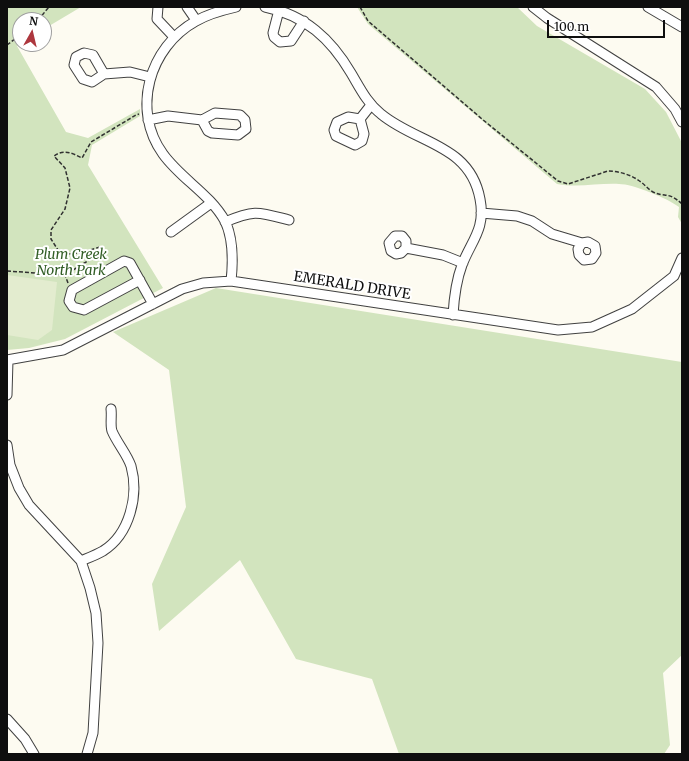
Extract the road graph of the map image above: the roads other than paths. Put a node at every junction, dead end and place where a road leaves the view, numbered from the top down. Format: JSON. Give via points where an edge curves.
{"nodes":[{"id":1,"x":158,"y":7,"type":"edge"},
{"id":2,"x":187,"y":7,"type":"edge"},
{"id":3,"x":236,"y":7,"type":"edge"},
{"id":4,"x":266,"y":7,"type":"edge"},
{"id":5,"x":534,"y":7,"type":"edge"},
{"id":6,"x":648,"y":7,"type":"edge"},
{"id":7,"x":279,"y":10,"type":"junction"},
{"id":8,"x":196,"y":20,"type":"junction"},
{"id":9,"x":304,"y":21,"type":"junction"},
{"id":10,"x":682,"y":27,"type":"edge"},
{"id":11,"x":174,"y":37,"type":"junction"},
{"id":12,"x":104,"y":74,"type":"dead end"},
{"id":13,"x":150,"y":77,"type":"junction"},
{"id":14,"x":371,"y":105,"type":"junction"},
{"id":15,"x":147,"y":117,"type":"junction"},
{"id":16,"x":360,"y":119,"type":"dead end"},
{"id":17,"x":202,"y":120,"type":"dead end"},
{"id":18,"x":682,"y":122,"type":"edge"},
{"id":19,"x":211,"y":203,"type":"junction"},
{"id":20,"x":481,"y":213,"type":"junction"},
{"id":21,"x":289,"y":220,"type":"dead end"},
{"id":22,"x":225,"y":222,"type":"junction"},
{"id":23,"x":171,"y":232,"type":"dead end"},
{"id":24,"x":582,"y":243,"type":"dead end"},
{"id":25,"x":406,"y":248,"type":"dead end"},
{"id":26,"x":682,"y":258,"type":"edge"},
{"id":27,"x":463,"y":263,"type":"junction"},
{"id":28,"x":678,"y":278,"type":"edge"},
{"id":29,"x":140,"y":280,"type":"junction"},
{"id":30,"x":231,"y":281,"type":"junction"},
{"id":31,"x":153,"y":304,"type":"junction"},
{"id":32,"x":453,"y":315,"type":"junction"},
{"id":33,"x":7,"y":360,"type":"edge"},
{"id":34,"x":7,"y":395,"type":"edge"},
{"id":35,"x":111,"y":409,"type":"dead end"},
{"id":36,"x":7,"y":445,"type":"edge"},
{"id":37,"x":81,"y":561,"type":"junction"},
{"id":38,"x":7,"y":719,"type":"edge"},
{"id":39,"x":34,"y":754,"type":"edge"},
{"id":40,"x":87,"y":754,"type":"edge"}],
"edges":[{"from":1,"to":11,"type":"street","via":[[157,19]]},
{"from":2,"to":8,"type":"street"},
{"from":3,"to":8,"type":"street"},
{"from":4,"to":7,"type":"street"},
{"from":5,"to":18,"type":"street","via":[[547,18],[656,87],[675,109]]},
{"from":6,"to":10,"type":"street"},
{"from":7,"to":9,"type":"street"},
{"from":7,"to":9,"type":"street","via":[[273,34],[280,42],[291,41]]},
{"from":8,"to":11,"type":"street"},
{"from":9,"to":14,"type":"street","via":[[338,51]]},
{"from":11,"to":13,"type":"street","via":[[163,50]]},
{"from":12,"to":13,"type":"street","via":[[130,72]]},
{"from":13,"to":15,"type":"street"},
{"from":14,"to":16,"type":"street"},
{"from":14,"to":20,"type":"street","via":[[406,131],[452,153],[472,178],[480,199]]},
{"from":15,"to":17,"type":"street","via":[[168,116]]},
{"from":15,"to":19,"type":"street","via":[[163,154]]},
{"from":19,"to":22,"type":"street"},
{"from":19,"to":23,"type":"street"},
{"from":20,"to":24,"type":"street","via":[[517,216],[532,221],[552,234]]},
{"from":20,"to":27,"type":"street","via":[[480,227]]},
{"from":21,"to":22,"type":"street","via":[[258,212],[242,214]]},
{"from":22,"to":30,"type":"street","via":[[230,243]]},
{"from":25,"to":27,"type":"street","via":[[443,255]]},
{"from":26,"to":28,"type":"street","name":"EMERALD DRIVE"},
{"from":27,"to":32,"type":"street","via":[[455,294]]},
{"from":28,"to":32,"type":"street","name":"EMERALD DRIVE","via":[[632,309],[592,327],[558,330]]},
{"from":29,"to":29,"type":"street","via":[[130,263],[124,261],[72,290],[69,301],[73,307],[84,310]]},
{"from":29,"to":31,"type":"street"},
{"from":30,"to":31,"type":"street","name":"EMERALD DRIVE","via":[[203,283],[182,289]]},
{"from":30,"to":32,"type":"street","name":"EMERALD DRIVE"},
{"from":31,"to":33,"type":"street","name":"EMERALD DRIVE","via":[[63,350]]},
{"from":33,"to":34,"type":"street"},
{"from":35,"to":37,"type":"street","via":[[112,429],[130,466],[134,485],[133,502],[128,520],[119,535],[104,550]]},
{"from":36,"to":37,"type":"street","via":[[10,465],[29,505]]},
{"from":37,"to":40,"type":"street","via":[[94,607],[98,643],[92,733]]},
{"from":38,"to":39,"type":"street","via":[[25,739]]}]}
